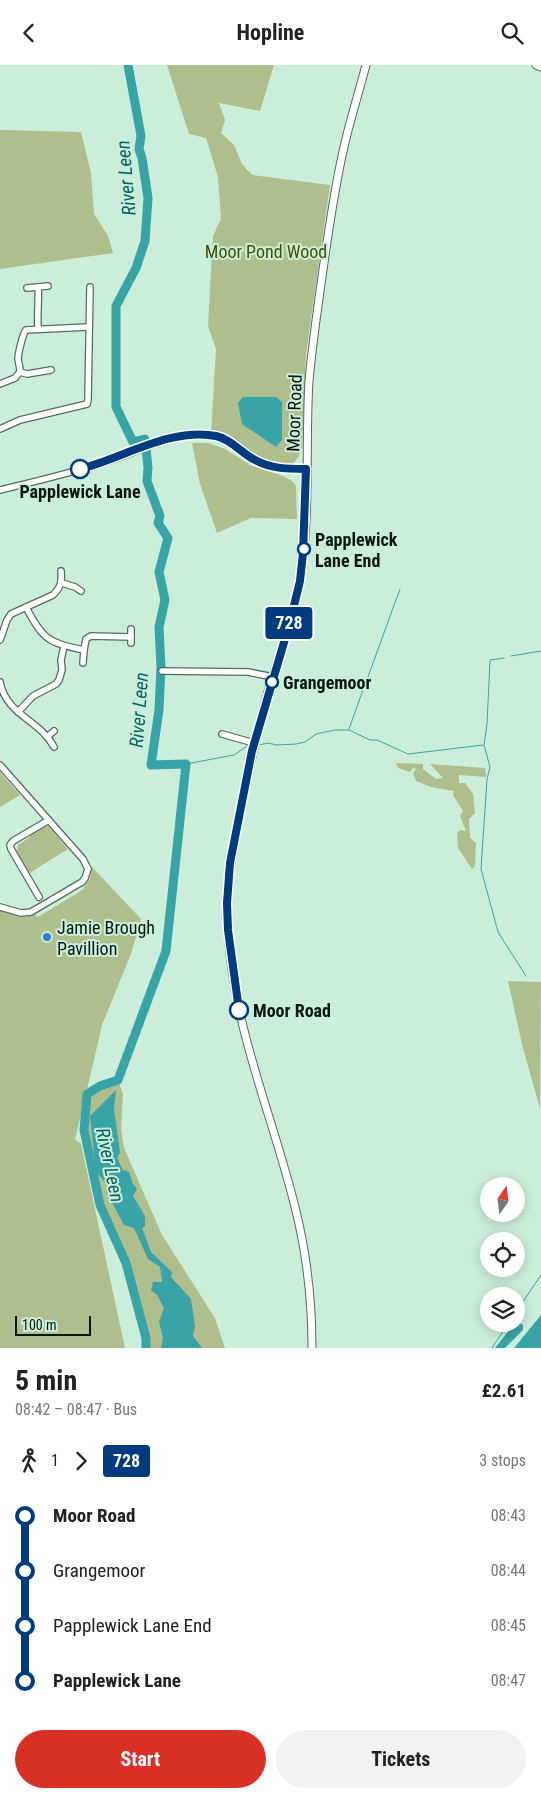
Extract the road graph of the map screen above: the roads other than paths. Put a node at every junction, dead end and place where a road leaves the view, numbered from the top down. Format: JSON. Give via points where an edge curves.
{"nodes":[{"id":1,"x":366,"y":65,"type":"edge"},
{"id":2,"x":536,"y":65,"type":"edge"},
{"id":3,"x":541,"y":67,"type":"edge"},
{"id":4,"x":48,"y":286,"type":"dead end"},
{"id":5,"x":38,"y":287,"type":"junction"},
{"id":6,"x":90,"y":287,"type":"dead end"},
{"id":7,"x":27,"y":288,"type":"dead end"},
{"id":8,"x":88,"y":327,"type":"junction"},
{"id":9,"x":38,"y":328,"type":"junction"},
{"id":10,"x":52,"y":369,"type":"dead end"},
{"id":11,"x":20,"y":372,"type":"junction"},
{"id":12,"x":0,"y":384,"type":"edge"},
{"id":13,"x":0,"y":429,"type":"edge"},
{"id":14,"x":306,"y":469,"type":"junction"},
{"id":15,"x":0,"y":490,"type":"edge"},
{"id":16,"x":61,"y":571,"type":"dead end"},
{"id":17,"x":62,"y":583,"type":"junction"},
{"id":18,"x":81,"y":591,"type":"dead end"},
{"id":19,"x":26,"y":607,"type":"junction"},
{"id":20,"x":2,"y":629,"type":"edge"},
{"id":21,"x":131,"y":629,"type":"dead end"},
{"id":22,"x":0,"y":640,"type":"edge"},
{"id":23,"x":64,"y":646,"type":"junction"},
{"id":24,"x":84,"y":650,"type":"junction"},
{"id":25,"x":83,"y":663,"type":"dead end"},
{"id":26,"x":162,"y":671,"type":"dead end"},
{"id":27,"x":273,"y":677,"type":"junction"},
{"id":28,"x":0,"y":682,"type":"edge"},
{"id":29,"x":18,"y":711,"type":"junction"},
{"id":30,"x":54,"y":731,"type":"dead end"},
{"id":31,"x":222,"y":734,"type":"dead end"},
{"id":32,"x":48,"y":736,"type":"junction"},
{"id":33,"x":254,"y":743,"type":"junction"},
{"id":34,"x":54,"y":747,"type":"dead end"},
{"id":35,"x":0,"y":765,"type":"edge"},
{"id":36,"x":49,"y":820,"type":"junction"},
{"id":37,"x":39,"y":897,"type":"dead end"},
{"id":38,"x":0,"y":907,"type":"edge"},
{"id":39,"x":312,"y":1348,"type":"edge"}],
"edges":[{"from":1,"to":14,"type":"main road","name":"Moor Road","via":[[344,146],[330,223],[310,369]]},
{"from":2,"to":3,"type":"main road"},
{"from":4,"to":5,"type":"street"},
{"from":5,"to":7,"type":"street"},
{"from":5,"to":9,"type":"street"},
{"from":6,"to":8,"type":"street"},
{"from":8,"to":9,"type":"street"},
{"from":8,"to":13,"type":"street","via":[[86,404],[20,420]]},
{"from":9,"to":11,"type":"street","via":[[22,334],[18,359]]},
{"from":10,"to":11,"type":"street","via":[[27,374]]},
{"from":11,"to":12,"type":"street"},
{"from":14,"to":15,"type":"street","via":[[269,466],[254,460],[225,439],[195,435],[168,439],[101,464]]},
{"from":14,"to":27,"type":"main road","name":"Moor Road","via":[[300,581]]},
{"from":16,"to":17,"type":"street"},
{"from":17,"to":18,"type":"street"},
{"from":17,"to":19,"type":"street","via":[[53,595]]},
{"from":19,"to":20,"type":"street","via":[[11,614]]},
{"from":19,"to":23,"type":"street","via":[[44,636]]},
{"from":20,"to":22,"type":"street"},
{"from":21,"to":24,"type":"street","via":[[131,640],[91,636],[86,639]]},
{"from":23,"to":24,"type":"street"},
{"from":23,"to":29,"type":"street","via":[[59,680],[33,696]]},
{"from":24,"to":25,"type":"street"},
{"from":26,"to":27,"type":"street","via":[[248,672]]},
{"from":27,"to":33,"type":"main road","name":"Moor Road"},
{"from":28,"to":29,"type":"street","via":[[7,701]]},
{"from":29,"to":32,"type":"street"},
{"from":30,"to":32,"type":"street"},
{"from":31,"to":33,"type":"street"},
{"from":32,"to":34,"type":"street"},
{"from":33,"to":39,"type":"main road","name":"Moor Road","via":[[230,863],[227,903],[230,949],[244,1036],[300,1230],[310,1298]]},
{"from":35,"to":36,"type":"street"},
{"from":36,"to":37,"type":"street","via":[[10,845]]},
{"from":36,"to":38,"type":"street","via":[[86,864],[85,879],[31,913]]}]}
